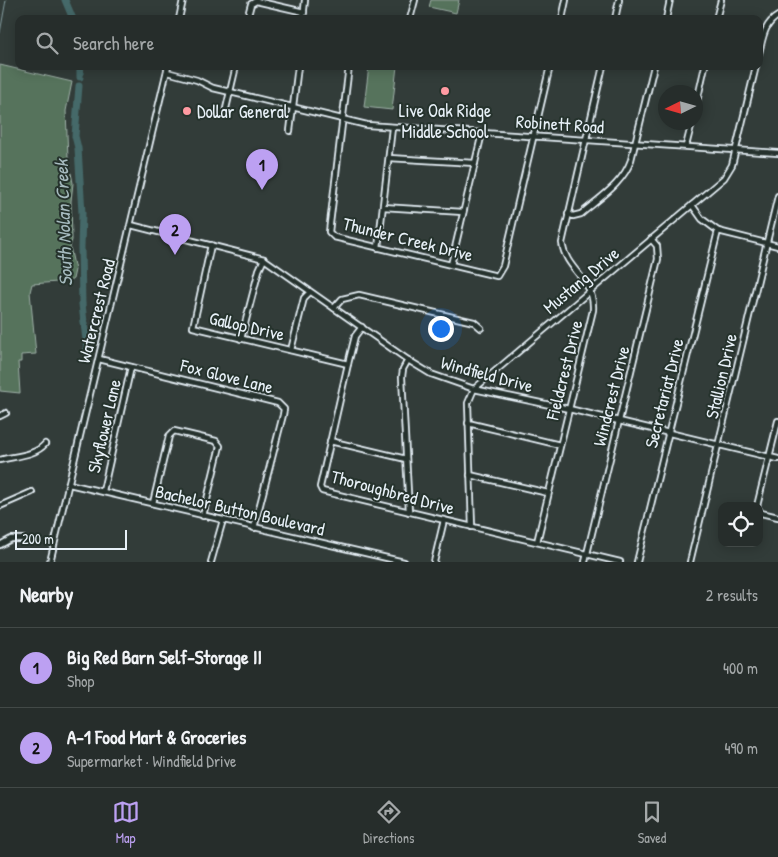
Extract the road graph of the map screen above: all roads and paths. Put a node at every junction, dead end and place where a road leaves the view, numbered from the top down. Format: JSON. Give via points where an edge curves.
{"nodes":[{"id":1,"x":184,"y":0,"type":"edge"},
{"id":2,"x":305,"y":0,"type":"edge"},
{"id":3,"x":415,"y":0,"type":"edge"},
{"id":4,"x":566,"y":0,"type":"edge"},
{"id":5,"x":619,"y":0,"type":"edge"},
{"id":6,"x":670,"y":0,"type":"edge"},
{"id":7,"x":721,"y":0,"type":"edge"},
{"id":8,"x":304,"y":12,"type":"junction"},
{"id":9,"x":180,"y":15,"type":"edge"},
{"id":10,"x":248,"y":15,"type":"edge"},
{"id":11,"x":304,"y":15,"type":"edge"},
{"id":12,"x":411,"y":15,"type":"edge"},
{"id":13,"x":563,"y":15,"type":"edge"},
{"id":14,"x":615,"y":15,"type":"edge"},
{"id":15,"x":667,"y":15,"type":"edge"},
{"id":16,"x":717,"y":15,"type":"edge"},
{"id":17,"x":778,"y":16,"type":"edge"},
{"id":18,"x":763,"y":41,"type":"edge"},
{"id":19,"x":235,"y":70,"type":"edge"},
{"id":20,"x":297,"y":70,"type":"edge"},
{"id":21,"x":348,"y":70,"type":"edge"},
{"id":22,"x":549,"y":70,"type":"edge"},
{"id":23,"x":602,"y":70,"type":"edge"},
{"id":24,"x":653,"y":70,"type":"edge"},
{"id":25,"x":704,"y":70,"type":"edge"},
{"id":26,"x":755,"y":70,"type":"edge"},
{"id":27,"x":167,"y":72,"type":"joint"},
{"id":28,"x":701,"y":85,"type":"edge"},
{"id":29,"x":230,"y":92,"type":"junction"},
{"id":30,"x":292,"y":108,"type":"junction"},
{"id":31,"x":225,"y":113,"type":"dead end"},
{"id":32,"x":342,"y":120,"type":"junction"},
{"id":33,"x":392,"y":128,"type":"junction"},
{"id":34,"x":690,"y":130,"type":"edge"},
{"id":35,"x":290,"y":131,"type":"dead end"},
{"id":36,"x":482,"y":133,"type":"junction"},
{"id":37,"x":534,"y":136,"type":"junction"},
{"id":38,"x":586,"y":139,"type":"junction"},
{"id":39,"x":636,"y":142,"type":"junction"},
{"id":40,"x":686,"y":146,"type":"junction"},
{"id":41,"x":736,"y":149,"type":"junction"},
{"id":42,"x":778,"y":153,"type":"edge"},
{"id":43,"x":389,"y":158,"type":"junction"},
{"id":44,"x":475,"y":163,"type":"junction"},
{"id":45,"x":778,"y":196,"type":"edge"},
{"id":46,"x":692,"y":205,"type":"junction"},
{"id":47,"x":383,"y":207,"type":"junction"},
{"id":48,"x":463,"y":212,"type":"junction"},
{"id":49,"x":568,"y":214,"type":"junction"},
{"id":50,"x":131,"y":225,"type":"junction"},
{"id":51,"x":718,"y":231,"type":"junction"},
{"id":52,"x":651,"y":239,"type":"junction"},
{"id":53,"x":767,"y":243,"type":"junction"},
{"id":54,"x":211,"y":245,"type":"junction"},
{"id":55,"x":778,"y":246,"type":"edge"},
{"id":56,"x":378,"y":248,"type":"junction"},
{"id":57,"x":264,"y":260,"type":"junction"},
{"id":58,"x":451,"y":265,"type":"junction"},
{"id":59,"x":591,"y":290,"type":"junction"},
{"id":60,"x":310,"y":292,"type":"junction"},
{"id":61,"x":334,"y":308,"type":"junction"},
{"id":62,"x":362,"y":327,"type":"junction"},
{"id":63,"x":481,"y":328,"type":"dead end"},
{"id":64,"x":241,"y":339,"type":"junction"},
{"id":65,"x":291,"y":350,"type":"junction"},
{"id":66,"x":99,"y":359,"type":"junction"},
{"id":67,"x":408,"y":360,"type":"junction"},
{"id":68,"x":348,"y":364,"type":"junction"},
{"id":69,"x":132,"y":367,"type":"junction"},
{"id":70,"x":474,"y":389,"type":"junction"},
{"id":71,"x":569,"y":409,"type":"junction"},
{"id":72,"x":6,"y":413,"type":"dead end"},
{"id":73,"x":0,"y":416,"type":"edge"},
{"id":74,"x":619,"y":420,"type":"junction"},
{"id":75,"x":778,"y":421,"type":"edge"},
{"id":76,"x":468,"y":423,"type":"junction"},
{"id":77,"x":669,"y":433,"type":"junction"},
{"id":78,"x":330,"y":441,"type":"junction"},
{"id":79,"x":45,"y":444,"type":"dead end"},
{"id":80,"x":719,"y":444,"type":"junction"},
{"id":81,"x":560,"y":445,"type":"junction"},
{"id":82,"x":770,"y":456,"type":"junction"},
{"id":83,"x":406,"y":459,"type":"junction"},
{"id":84,"x":778,"y":459,"type":"edge"},
{"id":85,"x":0,"y":460,"type":"edge"},
{"id":86,"x":470,"y":474,"type":"junction"},
{"id":87,"x":69,"y":484,"type":"junction"},
{"id":88,"x":102,"y":491,"type":"junction"},
{"id":89,"x":32,"y":492,"type":"dead end"},
{"id":90,"x":548,"y":494,"type":"junction"},
{"id":91,"x":758,"y":502,"type":"edge"},
{"id":92,"x":153,"y":503,"type":"junction"},
{"id":93,"x":0,"y":506,"type":"edge"},
{"id":94,"x":409,"y":512,"type":"junction"},
{"id":95,"x":763,"y":514,"type":"edge"},
{"id":96,"x":203,"y":516,"type":"junction"},
{"id":97,"x":778,"y":517,"type":"edge"},
{"id":98,"x":223,"y":520,"type":"junction"},
{"id":99,"x":444,"y":520,"type":"junction"},
{"id":100,"x":472,"y":527,"type":"junction"},
{"id":101,"x":254,"y":528,"type":"junction"},
{"id":102,"x":23,"y":539,"type":"dead end"},
{"id":103,"x":537,"y":542,"type":"junction"},
{"id":104,"x":0,"y":545,"type":"edge"},
{"id":105,"x":587,"y":554,"type":"junction"},
{"id":106,"x":50,"y":562,"type":"edge"},
{"id":107,"x":212,"y":562,"type":"edge"},
{"id":108,"x":401,"y":562,"type":"edge"},
{"id":109,"x":434,"y":562,"type":"edge"},
{"id":110,"x":585,"y":562,"type":"edge"},
{"id":111,"x":620,"y":562,"type":"edge"},
{"id":112,"x":638,"y":562,"type":"edge"},
{"id":113,"x":690,"y":562,"type":"edge"}],
"edges":[{"from":1,"to":9,"type":"street"},
{"from":2,"to":8,"type":"street"},
{"from":3,"to":12,"type":"street"},
{"from":4,"to":13,"type":"street"},
{"from":5,"to":14,"type":"street"},
{"from":6,"to":15,"type":"street"},
{"from":7,"to":16,"type":"street"},
{"from":8,"to":10,"type":"street","via":[[256,1],[251,4]]},
{"from":8,"to":11,"type":"street"},
{"from":17,"to":18,"type":"street","via":[[768,25]]},
{"from":19,"to":29,"type":"street"},
{"from":20,"to":30,"type":"street"},
{"from":21,"to":32,"type":"street","name":"Thunder Creek Drive"},
{"from":22,"to":37,"type":"street"},
{"from":23,"to":38,"type":"street"},
{"from":24,"to":39,"type":"street"},
{"from":25,"to":28,"type":"street"},
{"from":26,"to":41,"type":"street","name":"Mustang Drive"},
{"from":27,"to":29,"type":"street","name":"Robinett Road"},
{"from":27,"to":50,"type":"street","name":"Watercrest Road"},
{"from":29,"to":30,"type":"street","name":"Robinett Road"},
{"from":29,"to":31,"type":"street"},
{"from":30,"to":32,"type":"street","name":"Robinett Road"},
{"from":30,"to":35,"type":"street"},
{"from":32,"to":33,"type":"street","name":"Robinett Road"},
{"from":32,"to":56,"type":"street","name":"Thunder Creek Drive","via":[[329,232],[334,237]]},
{"from":33,"to":36,"type":"street","name":"Robinett Road"},
{"from":33,"to":43,"type":"street"},
{"from":34,"to":40,"type":"street"},
{"from":36,"to":37,"type":"street","name":"Robinett Road"},
{"from":36,"to":44,"type":"street"},
{"from":37,"to":38,"type":"street","name":"Robinett Road"},
{"from":37,"to":58,"type":"street","name":"Thunder Creek Drive","via":[[503,266],[497,276]]},
{"from":38,"to":39,"type":"street","name":"Robinett Road"},
{"from":38,"to":49,"type":"street"},
{"from":39,"to":40,"type":"street","name":"Robinett Road"},
{"from":39,"to":49,"type":"street","via":[[629,167],[619,181],[581,214]]},
{"from":40,"to":41,"type":"street","name":"Robinett Road"},
{"from":41,"to":42,"type":"street","name":"Robinett Road"},
{"from":41,"to":46,"type":"street","name":"Mustang Drive","via":[[724,178]]},
{"from":43,"to":44,"type":"street"},
{"from":43,"to":47,"type":"street"},
{"from":44,"to":48,"type":"street"},
{"from":45,"to":53,"type":"street","name":"Stallion Drive"},
{"from":46,"to":51,"type":"street","via":[[702,220]]},
{"from":46,"to":52,"type":"street","name":"Mustang Drive"},
{"from":47,"to":48,"type":"street"},
{"from":47,"to":56,"type":"street"},
{"from":48,"to":58,"type":"street"},
{"from":49,"to":59,"type":"street","via":[[562,249]]},
{"from":50,"to":54,"type":"street","name":"Windfield Drive"},
{"from":50,"to":66,"type":"street","name":"Watercrest Road"},
{"from":51,"to":53,"type":"street"},
{"from":51,"to":77,"type":"street","name":"Secretariat Drive"},
{"from":52,"to":59,"type":"street","name":"Mustang Drive"},
{"from":52,"to":74,"type":"street","name":"Windcrest Drive","via":[[657,246],[658,259]]},
{"from":53,"to":55,"type":"street"},
{"from":53,"to":80,"type":"street","name":"Stallion Drive"},
{"from":54,"to":57,"type":"street","name":"Windfield Drive"},
{"from":54,"to":64,"type":"street","name":"Gallop Drive","via":[[193,327]]},
{"from":56,"to":58,"type":"street","name":"Thunder Creek Drive"},
{"from":57,"to":60,"type":"street","name":"Windfield Drive"},
{"from":57,"to":64,"type":"street"},
{"from":59,"to":70,"type":"street","name":"Mustang Drive"},
{"from":59,"to":71,"type":"street","name":"Fieldcrest Drive","via":[[593,310]]},
{"from":60,"to":61,"type":"street","name":"Windfield Drive"},
{"from":60,"to":65,"type":"street","via":[[304,298]]},
{"from":61,"to":62,"type":"street","name":"Windfield Drive"},
{"from":61,"to":63,"type":"street","via":[[342,299],[358,295],[474,322]]},
{"from":62,"to":67,"type":"street","name":"Windfield Drive"},
{"from":62,"to":68,"type":"street","name":"Thoroughbred Drive","via":[[355,336]]},
{"from":64,"to":65,"type":"street","name":"Gallop Drive"},
{"from":65,"to":68,"type":"street","name":"Gallop Drive"},
{"from":66,"to":69,"type":"street","name":"Fox Glove Lane"},
{"from":66,"to":87,"type":"street","name":"Watercrest Road"},
{"from":67,"to":70,"type":"street","name":"Windfield Drive","via":[[431,374]]},
{"from":67,"to":83,"type":"street","via":[[402,377]]},
{"from":68,"to":78,"type":"street","name":"Thoroughbred Drive"},
{"from":69,"to":88,"type":"street","name":"Skyflower Lane"},
{"from":69,"to":101,"type":"street","name":"Fox Glove Lane","via":[[282,405],[283,415]]},
{"from":70,"to":71,"type":"street","name":"Windfield Drive"},
{"from":70,"to":76,"type":"street","via":[[468,404]]},
{"from":71,"to":74,"type":"street","name":"Windfield Drive"},
{"from":71,"to":81,"type":"street","name":"Fieldcrest Drive"},
{"from":72,"to":73,"type":"street"},
{"from":74,"to":77,"type":"street","name":"Windfield Drive"},
{"from":74,"to":105,"type":"street","name":"Windcrest Drive"},
{"from":75,"to":82,"type":"street"},
{"from":76,"to":81,"type":"street"},
{"from":76,"to":86,"type":"street"},
{"from":77,"to":80,"type":"street","name":"Windfield Drive"},
{"from":77,"to":112,"type":"street","name":"Secretariat Drive"},
{"from":78,"to":83,"type":"street"},
{"from":78,"to":94,"type":"street","name":"Thoroughbred Drive","via":[[320,487],[322,491]]},
{"from":79,"to":85,"type":"street","via":[[33,452]]},
{"from":80,"to":82,"type":"street","name":"Windfield Drive"},
{"from":80,"to":113,"type":"street","name":"Stallion Drive"},
{"from":81,"to":90,"type":"street","name":"Fieldcrest Drive"},
{"from":82,"to":84,"type":"street","name":"Windfield Drive"},
{"from":82,"to":91,"type":"street"},
{"from":83,"to":94,"type":"street"},
{"from":86,"to":90,"type":"street"},
{"from":86,"to":100,"type":"street"},
{"from":87,"to":88,"type":"street","name":"Bachelor Button Boulevard"},
{"from":87,"to":106,"type":"street","name":"Watercrest Road"},
{"from":88,"to":92,"type":"street","name":"Bachelor Button Boulevard"},
{"from":89,"to":93,"type":"street"},
{"from":90,"to":103,"type":"street","name":"Fieldcrest Drive"},
{"from":92,"to":96,"type":"street","name":"Bachelor Button Boulevard"},
{"from":92,"to":96,"type":"street","via":[[171,432],[216,441],[220,446]]},
{"from":94,"to":99,"type":"street","name":"Thoroughbred Drive"},
{"from":95,"to":97,"type":"street"},
{"from":96,"to":98,"type":"street","name":"Bachelor Button Boulevard"},
{"from":98,"to":101,"type":"street","name":"Bachelor Button Boulevard"},
{"from":98,"to":107,"type":"street"},
{"from":99,"to":100,"type":"street","name":"Thoroughbred Drive"},
{"from":99,"to":109,"type":"street"},
{"from":100,"to":103,"type":"street","name":"Thoroughbred Drive"},
{"from":101,"to":108,"type":"street","name":"Bachelor Button Boulevard"},
{"from":102,"to":104,"type":"street"},
{"from":103,"to":105,"type":"street","name":"Thoroughbred Drive"},
{"from":105,"to":110,"type":"street","name":"Windcrest Drive"},
{"from":105,"to":111,"type":"street","name":"Thoroughbred Drive"}]}
